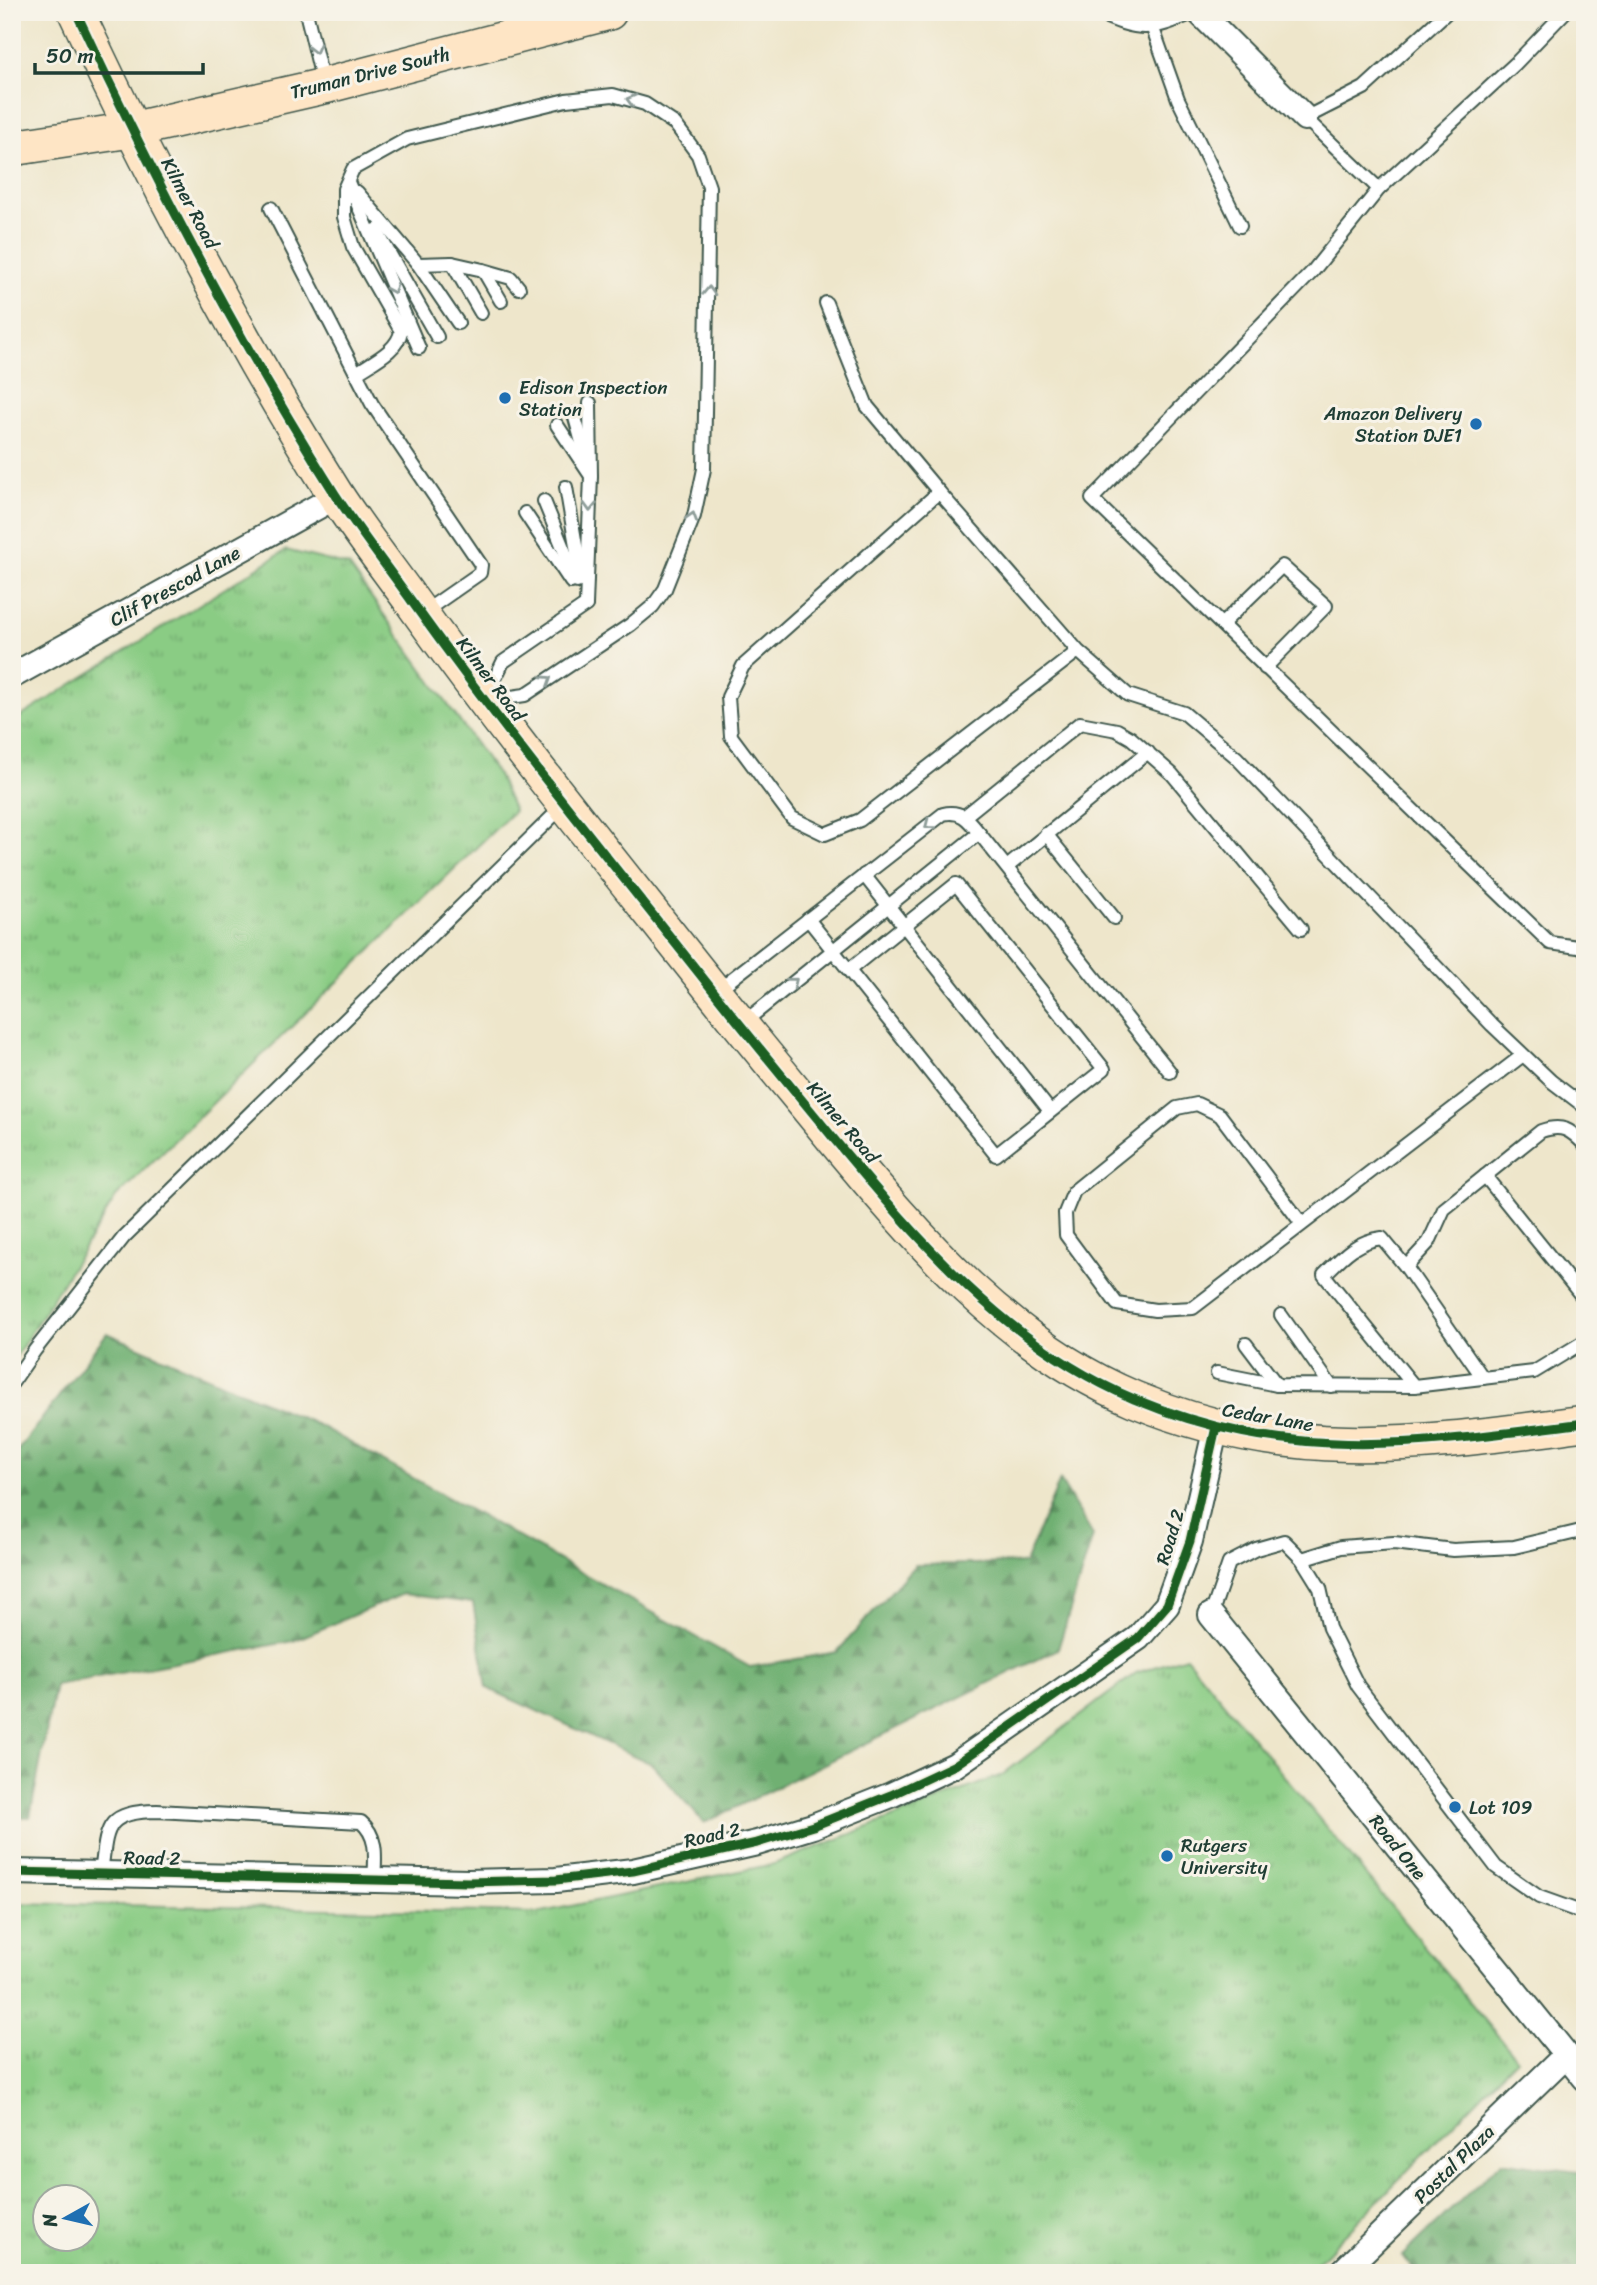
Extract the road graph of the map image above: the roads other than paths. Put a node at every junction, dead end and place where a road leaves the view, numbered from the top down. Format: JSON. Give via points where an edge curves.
{"nodes":[{"id":1,"x":76,"y":12,"type":"edge"},
{"id":2,"x":306,"y":12,"type":"edge"},
{"id":3,"x":608,"y":12,"type":"edge"},
{"id":4,"x":1096,"y":12,"type":"edge"},
{"id":5,"x":1197,"y":12,"type":"edge"},
{"id":6,"x":1447,"y":12,"type":"edge"},
{"id":7,"x":1565,"y":12,"type":"edge"},
{"id":8,"x":1152,"y":26,"type":"junction"},
{"id":9,"x":324,"y":86,"type":"junction"},
{"id":10,"x":1304,"y":118,"type":"junction"},
{"id":11,"x":131,"y":130,"type":"junction"},
{"id":12,"x":12,"y":148,"type":"edge"},
{"id":13,"x":348,"y":181,"type":"junction"},
{"id":14,"x":1379,"y":189,"type":"junction"},
{"id":15,"x":271,"y":208,"type":"dead end"},
{"id":16,"x":1240,"y":226,"type":"dead end"},
{"id":17,"x":452,"y":263,"type":"junction"},
{"id":18,"x":418,"y":264,"type":"junction"},
{"id":19,"x":483,"y":270,"type":"junction"},
{"id":20,"x":519,"y":288,"type":"dead end"},
{"id":21,"x":501,"y":301,"type":"dead end"},
{"id":22,"x":826,"y":303,"type":"dead end"},
{"id":23,"x":481,"y":313,"type":"dead end"},
{"id":24,"x":458,"y":323,"type":"dead end"},
{"id":25,"x":437,"y":337,"type":"dead end"},
{"id":26,"x":419,"y":348,"type":"dead end"},
{"id":27,"x":356,"y":373,"type":"junction"},
{"id":28,"x":590,"y":403,"type":"dead end"},
{"id":29,"x":574,"y":414,"type":"dead end"},
{"id":30,"x":557,"y":425,"type":"dead end"},
{"id":31,"x":591,"y":476,"type":"junction"},
{"id":32,"x":566,"y":487,"type":"dead end"},
{"id":33,"x":939,"y":492,"type":"junction"},
{"id":34,"x":337,"y":496,"type":"junction"},
{"id":35,"x":544,"y":501,"type":"dead end"},
{"id":36,"x":525,"y":513,"type":"dead end"},
{"id":37,"x":586,"y":606,"type":"junction"},
{"id":38,"x":421,"y":614,"type":"junction"},
{"id":39,"x":1222,"y":624,"type":"junction"},
{"id":40,"x":1078,"y":651,"type":"junction"},
{"id":41,"x":1265,"y":667,"type":"junction"},
{"id":42,"x":12,"y":676,"type":"edge"},
{"id":43,"x":484,"y":701,"type":"junction"},
{"id":44,"x":1148,"y":751,"type":"junction"},
{"id":45,"x":565,"y":804,"type":"junction"},
{"id":46,"x":965,"y":816,"type":"junction"},
{"id":47,"x":979,"y":833,"type":"junction"},
{"id":48,"x":1046,"y":835,"type":"junction"},
{"id":49,"x":1007,"y":867,"type":"junction"},
{"id":50,"x":864,"y":875,"type":"junction"},
{"id":51,"x":889,"y":906,"type":"junction"},
{"id":52,"x":1114,"y":918,"type":"dead end"},
{"id":53,"x":808,"y":919,"type":"junction"},
{"id":54,"x":905,"y":925,"type":"junction"},
{"id":55,"x":1301,"y":929,"type":"dead end"},
{"id":56,"x":1585,"y":948,"type":"edge"},
{"id":57,"x":832,"y":950,"type":"junction"},
{"id":58,"x":849,"y":970,"type":"junction"},
{"id":59,"x":714,"y":992,"type":"junction"},
{"id":60,"x":740,"y":1025,"type":"junction"},
{"id":61,"x":1523,"y":1055,"type":"junction"},
{"id":62,"x":1170,"y":1072,"type":"dead end"},
{"id":63,"x":1585,"y":1107,"type":"edge"},
{"id":64,"x":1050,"y":1111,"type":"junction"},
{"id":65,"x":1585,"y":1145,"type":"edge"},
{"id":66,"x":1485,"y":1176,"type":"junction"},
{"id":67,"x":1302,"y":1224,"type":"junction"},
{"id":68,"x":1406,"y":1267,"type":"junction"},
{"id":69,"x":979,"y":1297,"type":"joint"},
{"id":70,"x":1585,"y":1300,"type":"edge"},
{"id":71,"x":1281,"y":1315,"type":"dead end"},
{"id":72,"x":1585,"y":1341,"type":"edge"},
{"id":73,"x":1246,"y":1344,"type":"dead end"},
{"id":74,"x":1217,"y":1373,"type":"dead end"},
{"id":75,"x":1483,"y":1378,"type":"junction"},
{"id":76,"x":12,"y":1384,"type":"edge"},
{"id":77,"x":1277,"y":1385,"type":"junction"},
{"id":78,"x":1331,"y":1386,"type":"junction"},
{"id":79,"x":1414,"y":1386,"type":"junction"},
{"id":80,"x":1585,"y":1423,"type":"edge"},
{"id":81,"x":1216,"y":1427,"type":"junction"},
{"id":82,"x":1585,"y":1530,"type":"edge"},
{"id":83,"x":1302,"y":1559,"type":"junction"},
{"id":84,"x":1211,"y":1615,"type":"joint"},
{"id":85,"x":12,"y":1872,"type":"edge"},
{"id":86,"x":101,"y":1874,"type":"junction"},
{"id":87,"x":374,"y":1881,"type":"junction"},
{"id":88,"x":1583,"y":1914,"type":"edge"},
{"id":89,"x":1566,"y":2055,"type":"junction"},
{"id":90,"x":1585,"y":2078,"type":"edge"},
{"id":91,"x":1341,"y":2273,"type":"edge"}],
"edges":[{"from":1,"to":11,"type":"street","name":"Kilmer Road"},
{"from":2,"to":9,"type":"lane","one_way":true},
{"from":3,"to":9,"type":"street","name":"Truman Drive South"},
{"from":4,"to":8,"type":"lane","via":[[1132,28]]},
{"from":5,"to":8,"type":"lane","via":[[1167,25]]},
{"from":5,"to":10,"type":"street"},
{"from":6,"to":10,"type":"lane","via":[[1364,88]]},
{"from":7,"to":14,"type":"lane"},
{"from":8,"to":16,"type":"lane","via":[[1178,99]]},
{"from":9,"to":11,"type":"street","name":"Truman Drive South"},
{"from":10,"to":14,"type":"lane"},
{"from":11,"to":12,"type":"street","name":"Truman Drive South"},
{"from":11,"to":34,"type":"street","name":"Kilmer Road","via":[[234,321]]},
{"from":13,"to":18,"type":"lane"},
{"from":13,"to":25,"type":"lane"},
{"from":13,"to":26,"type":"lane","one_way":true},
{"from":13,"to":27,"type":"lane","via":[[344,217],[354,247],[401,331],[391,349]]},
{"from":43,"to":13,"type":"lane","one_way":true,"via":[[525,695],[630,625],[665,589],[694,516],[704,469],[709,187],[698,155],[675,124],[645,104],[613,96],[566,100],[407,139],[353,169]]},
{"from":14,"to":39,"type":"lane","via":[[1312,271],[1092,499]]},
{"from":15,"to":27,"type":"lane"},
{"from":17,"to":18,"type":"lane"},
{"from":17,"to":19,"type":"lane"},
{"from":17,"to":23,"type":"lane"},
{"from":18,"to":24,"type":"lane"},
{"from":19,"to":20,"type":"lane","via":[[511,278]]},
{"from":19,"to":21,"type":"lane"},
{"from":22,"to":33,"type":"lane","via":[[867,406]]},
{"from":27,"to":38,"type":"lane","via":[[481,565],[480,573]]},
{"from":28,"to":31,"type":"lane"},
{"from":29,"to":31,"type":"lane"},
{"from":30,"to":31,"type":"lane"},
{"from":31,"to":37,"type":"lane","one_way":true},
{"from":32,"to":37,"type":"lane"},
{"from":33,"to":40,"type":"lane"},
{"from":33,"to":40,"type":"lane","via":[[743,666],[728,697],[731,736],[792,818],[825,834],[860,820]]},
{"from":34,"to":38,"type":"street","name":"Kilmer Road"},
{"from":34,"to":42,"type":"street","name":"Clif Prescod Lane"},
{"from":35,"to":37,"type":"lane"},
{"from":36,"to":37,"type":"lane"},
{"from":37,"to":43,"type":"lane","via":[[503,662]]},
{"from":38,"to":43,"type":"street","name":"Kilmer Road"},
{"from":39,"to":41,"type":"lane"},
{"from":39,"to":41,"type":"lane","via":[[1282,566],[1325,606]]},
{"from":40,"to":61,"type":"lane","via":[[1128,695],[1184,713],[1237,757]]},
{"from":41,"to":56,"type":"lane","via":[[1550,943]]},
{"from":43,"to":45,"type":"street","name":"Kilmer Road"},
{"from":44,"to":46,"type":"lane","via":[[1117,730],[1080,723]]},
{"from":44,"to":48,"type":"lane"},
{"from":44,"to":55,"type":"lane"},
{"from":45,"to":59,"type":"street","name":"Kilmer Road"},
{"from":45,"to":76,"type":"lane","via":[[124,1237]]},
{"from":46,"to":47,"type":"lane"},
{"from":46,"to":50,"type":"lane","one_way":true,"via":[[943,814]]},
{"from":47,"to":49,"type":"lane"},
{"from":47,"to":51,"type":"lane"},
{"from":48,"to":49,"type":"lane"},
{"from":48,"to":52,"type":"lane"},
{"from":49,"to":62,"type":"lane"},
{"from":50,"to":51,"type":"lane"},
{"from":50,"to":53,"type":"lane"},
{"from":51,"to":54,"type":"lane"},
{"from":51,"to":57,"type":"lane"},
{"from":53,"to":57,"type":"lane"},
{"from":53,"to":59,"type":"lane"},
{"from":54,"to":58,"type":"lane"},
{"from":54,"to":64,"type":"lane"},
{"from":54,"to":64,"type":"lane","via":[[956,884],[1104,1069]]},
{"from":57,"to":58,"type":"lane"},
{"from":60,"to":57,"type":"lane","one_way":true},
{"from":58,"to":64,"type":"lane","via":[[996,1155]]},
{"from":59,"to":60,"type":"street","name":"Kilmer Road"},
{"from":60,"to":69,"type":"street","name":"Kilmer Road","via":[[931,1253]]},
{"from":61,"to":63,"type":"lane"},
{"from":61,"to":67,"type":"lane"},
{"from":65,"to":66,"type":"lane","via":[[1571,1130],[1557,1126],[1541,1131]]},
{"from":66,"to":68,"type":"lane","via":[[1444,1209],[1429,1242]]},
{"from":66,"to":70,"type":"lane"},
{"from":67,"to":67,"type":"lane","via":[[1193,1308],[1155,1310],[1117,1304],[1066,1235],[1065,1213],[1074,1191],[1177,1108],[1197,1104],[1220,1115]]},
{"from":68,"to":75,"type":"lane"},
{"from":68,"to":79,"type":"lane","via":[[1382,1238],[1353,1247],[1324,1275]]},
{"from":69,"to":81,"type":"street","name":"Cedar Lane","via":[[1075,1370],[1135,1399]]},
{"from":71,"to":78,"type":"lane"},
{"from":72,"to":75,"type":"lane","via":[[1534,1372]]},
{"from":73,"to":77,"type":"lane"},
{"from":74,"to":77,"type":"lane"},
{"from":75,"to":79,"type":"lane"},
{"from":77,"to":78,"type":"lane"},
{"from":78,"to":79,"type":"lane"},
{"from":80,"to":81,"type":"street","name":"Cedar Lane","via":[[1376,1446],[1307,1444]]},
{"from":81,"to":87,"type":"street","name":"Road 2","via":[[1190,1541],[1167,1605],[1138,1638],[955,1765],[813,1826],[633,1871],[555,1880]]},
{"from":82,"to":83,"type":"lane","via":[[1514,1547],[1453,1550],[1394,1543],[1342,1547]]},
{"from":83,"to":84,"type":"lane","via":[[1284,1541],[1228,1563]]},
{"from":83,"to":88,"type":"lane","via":[[1320,1588],[1329,1628],[1358,1686],[1496,1867],[1539,1897]]},
{"from":84,"to":89,"type":"street","name":"Road One"},
{"from":85,"to":86,"type":"street","name":"Road 2"},
{"from":86,"to":87,"type":"street","name":"Road 2"},
{"from":86,"to":87,"type":"lane","via":[[107,1830],[115,1818],[157,1811],[360,1822],[370,1830],[374,1842]]},
{"from":89,"to":90,"type":"street","name":"Road One"},
{"from":89,"to":91,"type":"street","name":"Postal Plaza"}]}
